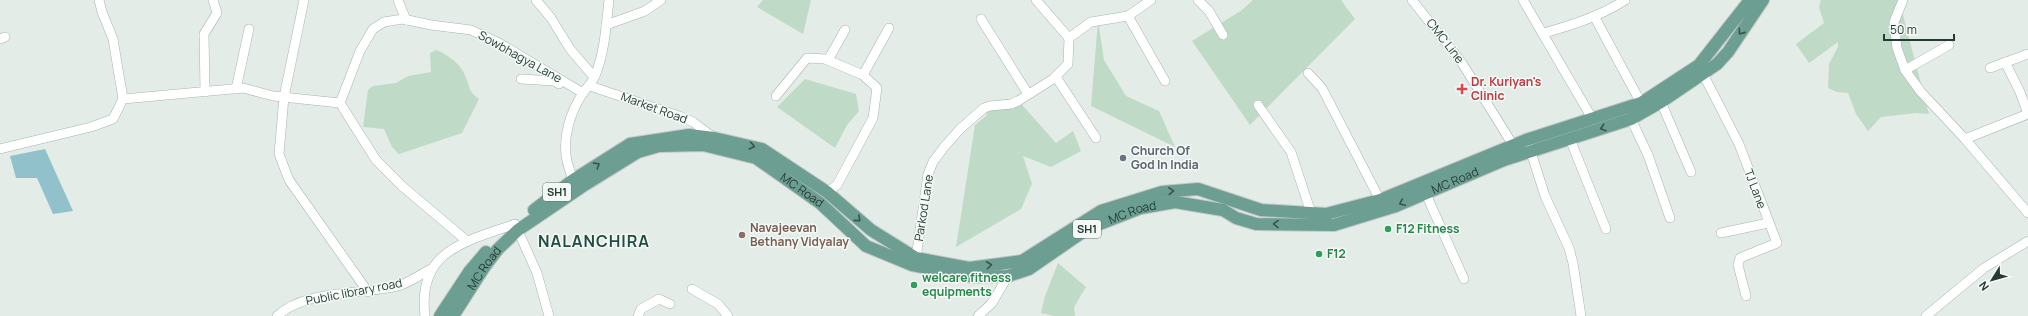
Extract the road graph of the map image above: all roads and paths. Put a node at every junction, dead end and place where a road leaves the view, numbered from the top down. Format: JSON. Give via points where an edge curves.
{"nodes":[{"id":1,"x":99,"y":0,"type":"edge"},
{"id":2,"x":213,"y":0,"type":"edge"},
{"id":3,"x":304,"y":0,"type":"edge"},
{"id":4,"x":398,"y":0,"type":"edge"},
{"id":5,"x":536,"y":0,"type":"edge"},
{"id":6,"x":609,"y":0,"type":"edge"},
{"id":7,"x":661,"y":0,"type":"edge"},
{"id":8,"x":1036,"y":0,"type":"edge"},
{"id":9,"x":1151,"y":0,"type":"edge"},
{"id":10,"x":1198,"y":0,"type":"edge"},
{"id":11,"x":1523,"y":0,"type":"edge"},
{"id":12,"x":1625,"y":0,"type":"edge"},
{"id":13,"x":1750,"y":0,"type":"edge"},
{"id":14,"x":1763,"y":0,"type":"edge"},
{"id":15,"x":1903,"y":0,"type":"edge"},
{"id":16,"x":1415,"y":1,"type":"edge"},
{"id":17,"x":1128,"y":16,"type":"junction"},
{"id":18,"x":1594,"y":16,"type":"junction"},
{"id":19,"x":404,"y":19,"type":"junction"},
{"id":20,"x":982,"y":19,"type":"dead end"},
{"id":21,"x":606,"y":25,"type":"junction"},
{"id":22,"x":889,"y":28,"type":"dead end"},
{"id":23,"x":249,"y":29,"type":"dead end"},
{"id":24,"x":845,"y":30,"type":"dead end"},
{"id":25,"x":1544,"y":34,"type":"junction"},
{"id":26,"x":1223,"y":35,"type":"dead end"},
{"id":27,"x":1069,"y":38,"type":"junction"},
{"id":28,"x":1949,"y":45,"type":"dead end"},
{"id":29,"x":2028,"y":54,"type":"edge"},
{"id":30,"x":828,"y":60,"type":"junction"},
{"id":31,"x":2006,"y":62,"type":"junction"},
{"id":32,"x":1990,"y":68,"type":"dead end"},
{"id":33,"x":1701,"y":70,"type":"junction"},
{"id":34,"x":1905,"y":70,"type":"junction"},
{"id":35,"x":1308,"y":73,"type":"dead end"},
{"id":36,"x":863,"y":74,"type":"junction"},
{"id":37,"x":594,"y":77,"type":"junction"},
{"id":38,"x":1056,"y":77,"type":"junction"},
{"id":39,"x":521,"y":79,"type":"dead end"},
{"id":40,"x":1165,"y":81,"type":"dead end"},
{"id":41,"x":590,"y":86,"type":"junction"},
{"id":42,"x":236,"y":89,"type":"junction"},
{"id":43,"x":205,"y":92,"type":"junction"},
{"id":44,"x":1028,"y":94,"type":"junction"},
{"id":45,"x":582,"y":95,"type":"junction"},
{"id":46,"x":776,"y":96,"type":"dead end"},
{"id":47,"x":284,"y":97,"type":"junction"},
{"id":48,"x":123,"y":99,"type":"junction"},
{"id":49,"x":1660,"y":102,"type":"junction"},
{"id":50,"x":340,"y":103,"type":"junction"},
{"id":51,"x":1641,"y":103,"type":"junction"},
{"id":52,"x":1258,"y":105,"type":"dead end"},
{"id":53,"x":2028,"y":114,"type":"edge"},
{"id":54,"x":1631,"y":119,"type":"junction"},
{"id":55,"x":1594,"y":120,"type":"junction"},
{"id":56,"x":714,"y":138,"type":"junction"},
{"id":57,"x":1096,"y":138,"type":"dead end"},
{"id":58,"x":1570,"y":139,"type":"junction"},
{"id":59,"x":1965,"y":139,"type":"junction"},
{"id":60,"x":1526,"y":140,"type":"junction"},
{"id":61,"x":1513,"y":145,"type":"junction"},
{"id":62,"x":0,"y":149,"type":"edge"},
{"id":63,"x":1525,"y":154,"type":"junction"},
{"id":64,"x":1691,"y":172,"type":"dead end"},
{"id":65,"x":574,"y":186,"type":"junction"},
{"id":66,"x":827,"y":192,"type":"junction"},
{"id":67,"x":1425,"y":192,"type":"junction"},
{"id":68,"x":1380,"y":200,"type":"junction"},
{"id":69,"x":1311,"y":213,"type":"junction"},
{"id":70,"x":2028,"y":213,"type":"edge"},
{"id":71,"x":1670,"y":218,"type":"dead end"},
{"id":72,"x":1768,"y":223,"type":"junction"},
{"id":73,"x":516,"y":227,"type":"junction"},
{"id":74,"x":1606,"y":229,"type":"dead end"},
{"id":75,"x":1721,"y":233,"type":"dead end"},
{"id":76,"x":467,"y":241,"type":"junction"},
{"id":77,"x":2028,"y":241,"type":"edge"},
{"id":78,"x":916,"y":258,"type":"junction"},
{"id":79,"x":431,"y":269,"type":"junction"},
{"id":80,"x":1008,"y":276,"type":"junction"},
{"id":81,"x":1464,"y":279,"type":"dead end"},
{"id":82,"x":692,"y":289,"type":"dead end"},
{"id":83,"x":368,"y":292,"type":"junction"},
{"id":84,"x":1746,"y":296,"type":"dead end"},
{"id":85,"x":670,"y":304,"type":"dead end"},
{"id":86,"x":277,"y":316,"type":"edge"},
{"id":87,"x":425,"y":316,"type":"edge"},
{"id":88,"x":440,"y":316,"type":"edge"},
{"id":89,"x":453,"y":316,"type":"edge"},
{"id":90,"x":549,"y":316,"type":"edge"},
{"id":91,"x":638,"y":316,"type":"edge"},
{"id":92,"x":728,"y":316,"type":"edge"},
{"id":93,"x":978,"y":316,"type":"edge"},
{"id":94,"x":1581,"y":316,"type":"edge"},
{"id":95,"x":1926,"y":316,"type":"edge"}],
"edges":[{"from":1,"to":48,"type":"street","via":[[114,39]]},
{"from":2,"to":43,"type":"street","via":[[217,13],[204,34]]},
{"from":3,"to":47,"type":"street"},
{"from":4,"to":19,"type":"street"},
{"from":5,"to":37,"type":"street","via":[[551,18],[570,49]]},
{"from":6,"to":21,"type":"street"},
{"from":7,"to":21,"type":"street","via":[[645,11]]},
{"from":8,"to":27,"type":"street"},
{"from":9,"to":17,"type":"street"},
{"from":10,"to":26,"type":"street","via":[[1209,11]]},
{"from":11,"to":25,"type":"street"},
{"from":12,"to":18,"type":"street"},
{"from":13,"to":33,"type":"main road","name":"MC Road","number":"SH1"},
{"from":14,"to":33,"type":"main road","name":"MC Road","number":"SH1","one_way":true,"via":[[1728,52],[1717,64]]},
{"from":15,"to":34,"type":"street","via":[[1894,22],[1897,48]]},
{"from":16,"to":61,"type":"street","name":"CMC Line","via":[[1462,63]]},
{"from":17,"to":27,"type":"street","via":[[1091,22]]},
{"from":17,"to":40,"type":"street"},
{"from":18,"to":25,"type":"street"},
{"from":18,"to":51,"type":"street"},
{"from":19,"to":45,"type":"street","name":"Sowbhagya Lane","via":[[471,30],[499,43]]},
{"from":19,"to":50,"type":"street","via":[[384,22],[374,29],[360,52]]},
{"from":20,"to":44,"type":"street"},
{"from":21,"to":37,"type":"street","via":[[605,42]]},
{"from":22,"to":36,"type":"street"},
{"from":23,"to":42,"type":"street"},
{"from":24,"to":30,"type":"street"},
{"from":25,"to":55,"type":"street"},
{"from":27,"to":38,"type":"street","name":"Parkod Lane","via":[[1068,64]]},
{"from":28,"to":34,"type":"street"},
{"from":29,"to":31,"type":"street"},
{"from":30,"to":36,"type":"street"},
{"from":30,"to":46,"type":"street","via":[[807,58]]},
{"from":31,"to":32,"type":"street"},
{"from":31,"to":53,"type":"street"},
{"from":33,"to":49,"type":"main road","name":"MC Road","number":"SH1"},
{"from":33,"to":51,"type":"main road","name":"MC Road","number":"SH1"},
{"from":33,"to":72,"type":"street","name":"TJ Lane","via":[[1739,144]]},
{"from":34,"to":59,"type":"street","via":[[1921,92]]},
{"from":35,"to":68,"type":"street","via":[[1322,88]]},
{"from":36,"to":66,"type":"street","via":[[877,88],[873,118],[837,185]]},
{"from":37,"to":41,"type":"street"},
{"from":38,"to":44,"type":"street","name":"Parkod Lane"},
{"from":38,"to":57,"type":"street"},
{"from":39,"to":45,"type":"street","via":[[554,80]]},
{"from":41,"to":45,"type":"street"},
{"from":41,"to":56,"type":"street","name":"Market Road","via":[[679,116],[693,122]]},
{"from":42,"to":43,"type":"street"},
{"from":42,"to":47,"type":"street","via":[[243,88]]},
{"from":43,"to":48,"type":"street"},
{"from":44,"to":78,"type":"street","name":"Parkod Lane","via":[[1011,104],[984,108],[960,128],[932,162]]},
{"from":45,"to":65,"type":"street","via":[[570,120],[566,142],[567,159]]},
{"from":47,"to":50,"type":"street"},
{"from":47,"to":83,"type":"street","via":[[279,154],[289,180]]},
{"from":48,"to":62,"type":"street","via":[[113,119],[91,128]]},
{"from":49,"to":54,"type":"main road","name":"MC Road","number":"SH1"},
{"from":49,"to":64,"type":"street"},
{"from":50,"to":76,"type":"street","via":[[376,160],[402,186]]},
{"from":51,"to":55,"type":"main road","name":"MC Road","number":"SH1"},
{"from":52,"to":69,"type":"street","via":[[1291,152]]},
{"from":53,"to":59,"type":"street"},
{"from":54,"to":58,"type":"main road","name":"MC Road","number":"SH1","one_way":true},
{"from":54,"to":71,"type":"street","via":[[1650,161]]},
{"from":55,"to":60,"type":"main road","name":"MC Road","number":"SH1"},
{"from":65,"to":56,"type":"main road","name":"MC Road","number":"SH1","one_way":true,"via":[[630,144],[689,135]]},
{"from":56,"to":66,"type":"main road","name":"MC Road","number":"SH1","one_way":true,"via":[[762,149]]},
{"from":58,"to":63,"type":"main road","name":"MC Road","number":"SH1"},
{"from":58,"to":74,"type":"street"},
{"from":59,"to":70,"type":"street"},
{"from":60,"to":61,"type":"main road","name":"MC Road","number":"SH1"},
{"from":60,"to":63,"type":"street"},
{"from":61,"to":63,"type":"street","name":"CMC Line"},
{"from":61,"to":68,"type":"main road","name":"MC Road","number":"SH1"},
{"from":63,"to":67,"type":"main road","name":"MC Road","number":"SH1"},
{"from":63,"to":94,"type":"street","via":[[1568,248]]},
{"from":65,"to":73,"type":"main road","name":"MC Road","number":"SH1"},
{"from":65,"to":80,"type":"main road","name":"MC Road","number":"SH1","via":[[638,152],[659,146],[714,147],[756,158],[820,203],[866,246],[912,265],[975,277]]},
{"from":66,"to":78,"type":"main road","name":"MC Road","number":"SH1","one_way":true,"via":[[871,230]]},
{"from":67,"to":80,"type":"main road","name":"MC Road","number":"SH1","one_way":true,"via":[[1396,206],[1334,225],[1256,224],[1236,218],[1223,210],[1175,202],[1141,208],[1087,229],[1029,269]]},
{"from":67,"to":81,"type":"street"},
{"from":68,"to":69,"type":"main road","name":"MC Road","number":"SH1","via":[[1326,214]]},
{"from":78,"to":69,"type":"main road","name":"MC Road","number":"SH1","one_way":true,"via":[[968,268],[1022,261],[1101,211],[1162,192],[1198,189],[1261,210]]},
{"from":72,"to":75,"type":"street"},
{"from":72,"to":84,"type":"street","name":"TJ Lane","via":[[1777,243],[1742,256],[1738,263]]},
{"from":73,"to":76,"type":"street"},
{"from":73,"to":88,"type":"main road","name":"MC Road","number":"SH1","via":[[502,234],[469,272]]},
{"from":73,"to":89,"type":"main road","name":"MC Road","number":"SH1","via":[[485,266]]},
{"from":73,"to":90,"type":"street","via":[[537,273]]},
{"from":76,"to":79,"type":"street","via":[[442,255]]},
{"from":77,"to":95,"type":"street","via":[[1984,268]]},
{"from":79,"to":83,"type":"street","name":"Public library road","via":[[400,286]]},
{"from":79,"to":87,"type":"street","via":[[424,301]]},
{"from":80,"to":93,"type":"street","via":[[992,303]]},
{"from":82,"to":92,"type":"street","via":[[718,304]]},
{"from":83,"to":86,"type":"street","name":"Public library road","via":[[308,299]]},
{"from":85,"to":91,"type":"street","via":[[659,299],[641,309]]}]}
